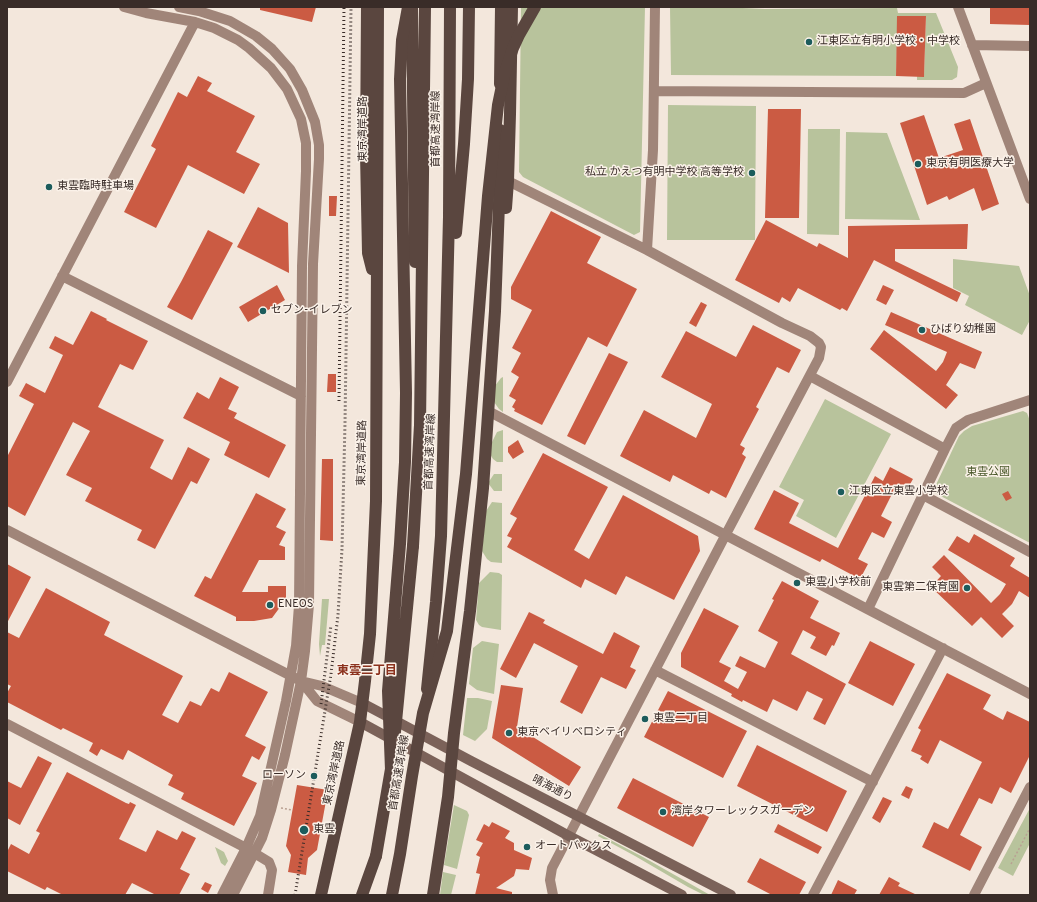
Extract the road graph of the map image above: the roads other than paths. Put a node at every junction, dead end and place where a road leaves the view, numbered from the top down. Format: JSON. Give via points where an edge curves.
{"nodes":[{"id":1,"x":124,"y":7,"type":"edge"},
{"id":2,"x":180,"y":7,"type":"edge"},
{"id":3,"x":367,"y":7,"type":"edge"},
{"id":4,"x":378,"y":7,"type":"edge"},
{"id":5,"x":408,"y":7,"type":"edge"},
{"id":6,"x":412,"y":7,"type":"edge"},
{"id":7,"x":425,"y":7,"type":"edge"},
{"id":8,"x":450,"y":7,"type":"edge"},
{"id":9,"x":469,"y":7,"type":"edge"},
{"id":10,"x":501,"y":7,"type":"edge"},
{"id":11,"x":535,"y":7,"type":"edge"},
{"id":12,"x":655,"y":7,"type":"edge"},
{"id":13,"x":958,"y":7,"type":"edge"},
{"id":14,"x":512,"y":13,"type":"edge"},
{"id":15,"x":195,"y":22,"type":"junction"},
{"id":16,"x":972,"y":45,"type":"junction"},
{"id":17,"x":1030,"y":46,"type":"edge"},
{"id":18,"x":986,"y":83,"type":"junction"},
{"id":19,"x":654,"y":91,"type":"junction"},
{"id":20,"x":508,"y":181,"type":"junction"},
{"id":21,"x":1030,"y":199,"type":"edge"},
{"id":22,"x":647,"y":250,"type":"junction"},
{"id":23,"x":62,"y":276,"type":"junction"},
{"id":24,"x":377,"y":292,"type":"junction"},
{"id":25,"x":494,"y":311,"type":"junction"},
{"id":26,"x":810,"y":376,"type":"junction"},
{"id":27,"x":7,"y":382,"type":"edge"},
{"id":28,"x":301,"y":396,"type":"junction"},
{"id":29,"x":1030,"y":400,"type":"edge"},
{"id":30,"x":488,"y":411,"type":"junction"},
{"id":31,"x":420,"y":425,"type":"junction"},
{"id":32,"x":445,"y":428,"type":"junction"},
{"id":33,"x":945,"y":449,"type":"junction"},
{"id":34,"x":923,"y":495,"type":"junction"},
{"id":35,"x":7,"y":530,"type":"edge"},
{"id":36,"x":725,"y":536,"type":"junction"},
{"id":37,"x":1030,"y":552,"type":"edge"},
{"id":38,"x":868,"y":609,"type":"junction"},
{"id":39,"x":943,"y":648,"type":"junction"},
{"id":40,"x":655,"y":670,"type":"junction"},
{"id":41,"x":291,"y":675,"type":"junction"},
{"id":42,"x":301,"y":681,"type":"junction"},
{"id":43,"x":1030,"y":694,"type":"edge"},
{"id":44,"x":362,"y":703,"type":"junction"},
{"id":45,"x":423,"y":713,"type":"junction"},
{"id":46,"x":360,"y":722,"type":"junction"},
{"id":47,"x":7,"y":724,"type":"edge"},
{"id":48,"x":453,"y":752,"type":"junction"},
{"id":49,"x":391,"y":770,"type":"junction"},
{"id":50,"x":451,"y":772,"type":"junction"},
{"id":51,"x":873,"y":782,"type":"junction"},
{"id":52,"x":1030,"y":787,"type":"edge"},
{"id":53,"x":579,"y":817,"type":"junction"},
{"id":54,"x":569,"y":836,"type":"junction"},
{"id":55,"x":250,"y":851,"type":"junction"},
{"id":56,"x":376,"y":856,"type":"junction"},
{"id":57,"x":222,"y":895,"type":"edge"},
{"id":58,"x":233,"y":895,"type":"edge"},
{"id":59,"x":268,"y":895,"type":"edge"},
{"id":60,"x":321,"y":895,"type":"edge"},
{"id":61,"x":362,"y":895,"type":"edge"},
{"id":62,"x":367,"y":895,"type":"edge"},
{"id":63,"x":392,"y":895,"type":"edge"},
{"id":64,"x":433,"y":895,"type":"edge"},
{"id":65,"x":552,"y":895,"type":"edge"},
{"id":66,"x":682,"y":895,"type":"edge"},
{"id":67,"x":731,"y":895,"type":"edge"},
{"id":68,"x":813,"y":895,"type":"edge"},
{"id":69,"x":974,"y":895,"type":"edge"}],
"edges":[{"from":1,"to":15,"type":"street"},
{"from":2,"to":42,"type":"street","via":[[230,21],[272,49],[290,69],[302,90],[317,132],[319,159],[312,264],[309,604]]},
{"from":3,"to":24,"type":"highway","via":[[368,253]]},
{"from":4,"to":24,"type":"highway","name":"東京湾岸道路"},
{"from":5,"to":49,"type":"highway","bridge":true,"via":[[402,40],[400,79],[405,462],[388,691]]},
{"from":6,"to":31,"type":"highway","via":[[413,218]]},
{"from":7,"to":31,"type":"highway","name":"首都高速湾岸線"},
{"from":8,"to":32,"type":"highway","name":"首都高速湾岸線"},
{"from":9,"to":32,"type":"highway","via":[[468,79],[456,230],[450,397]]},
{"from":10,"to":25,"type":"highway","via":[[499,204]]},
{"from":11,"to":45,"type":"highway","bridge":true,"via":[[513,48],[498,105],[456,560],[447,631]]},
{"from":12,"to":19,"type":"street"},
{"from":13,"to":16,"type":"street"},
{"from":14,"to":20,"type":"highway"},
{"from":15,"to":23,"type":"street"},
{"from":15,"to":28,"type":"street","via":[[238,40],[262,58],[287,89],[301,118],[306,156]]},
{"from":16,"to":17,"type":"street"},
{"from":16,"to":18,"type":"street"},
{"from":18,"to":19,"type":"street","via":[[964,93]]},
{"from":18,"to":21,"type":"street"},
{"from":19,"to":22,"type":"street"},
{"from":20,"to":22,"type":"street"},
{"from":20,"to":25,"type":"highway"},
{"from":22,"to":26,"type":"street","via":[[819,342],[821,352]]},
{"from":23,"to":27,"type":"street"},
{"from":23,"to":28,"type":"street"},
{"from":24,"to":44,"type":"highway","name":"東京湾岸道路","via":[[375,537],[370,634]]},
{"from":25,"to":30,"type":"highway"},
{"from":26,"to":33,"type":"street"},
{"from":26,"to":36,"type":"street"},
{"from":28,"to":41,"type":"street","via":[[299,605]]},
{"from":29,"to":33,"type":"street","via":[[963,422],[956,428]]},
{"from":30,"to":36,"type":"street"},
{"from":30,"to":48,"type":"highway","via":[[483,488]]},
{"from":31,"to":49,"type":"highway","name":"首都高速湾岸線","bridge":true,"via":[[413,546]]},
{"from":32,"to":45,"type":"highway","name":"首都高速湾岸線","bridge":true,"via":[[436,602]]},
{"from":33,"to":34,"type":"street"},
{"from":34,"to":37,"type":"street"},
{"from":34,"to":38,"type":"street"},
{"from":35,"to":41,"type":"street"},
{"from":36,"to":38,"type":"street"},
{"from":36,"to":40,"type":"street"},
{"from":38,"to":39,"type":"street"},
{"from":39,"to":43,"type":"street"},
{"from":39,"to":51,"type":"street"},
{"from":40,"to":51,"type":"street"},
{"from":40,"to":53,"type":"street"},
{"from":41,"to":42,"type":"street"},
{"from":41,"to":55,"type":"street"},
{"from":42,"to":44,"type":"street","via":[[322,686]]},
{"from":42,"to":46,"type":"street","via":[[317,701]]},
{"from":42,"to":55,"type":"street","via":[[271,810],[262,838]]},
{"from":44,"to":46,"type":"highway","name":"東京湾岸道路"},
{"from":44,"to":48,"type":"main road","name":"晴海通り"},
{"from":45,"to":63,"type":"highway","name":"首都高速湾岸線","bridge":true},
{"from":46,"to":50,"type":"main road"},
{"from":46,"to":60,"type":"highway","name":"東京湾岸道路"},
{"from":47,"to":55,"type":"street"},
{"from":48,"to":50,"type":"highway"},
{"from":48,"to":53,"type":"main road","name":"晴海通り"},
{"from":49,"to":56,"type":"highway","name":"首都高速湾岸線","bridge":true},
{"from":50,"to":54,"type":"main road"},
{"from":50,"to":64,"type":"highway"},
{"from":51,"to":68,"type":"street"},
{"from":52,"to":69,"type":"street"},
{"from":53,"to":54,"type":"street"},
{"from":53,"to":67,"type":"main road","name":"晴海通り"},
{"from":54,"to":65,"type":"street","via":[[552,868]]},
{"from":54,"to":66,"type":"main road"},
{"from":55,"to":57,"type":"street"},
{"from":55,"to":58,"type":"street"},
{"from":55,"to":59,"type":"street","via":[[269,862],[272,870]]},
{"from":56,"to":61,"type":"highway"},
{"from":56,"to":62,"type":"highway","name":"首都高速湾岸線"}]}
